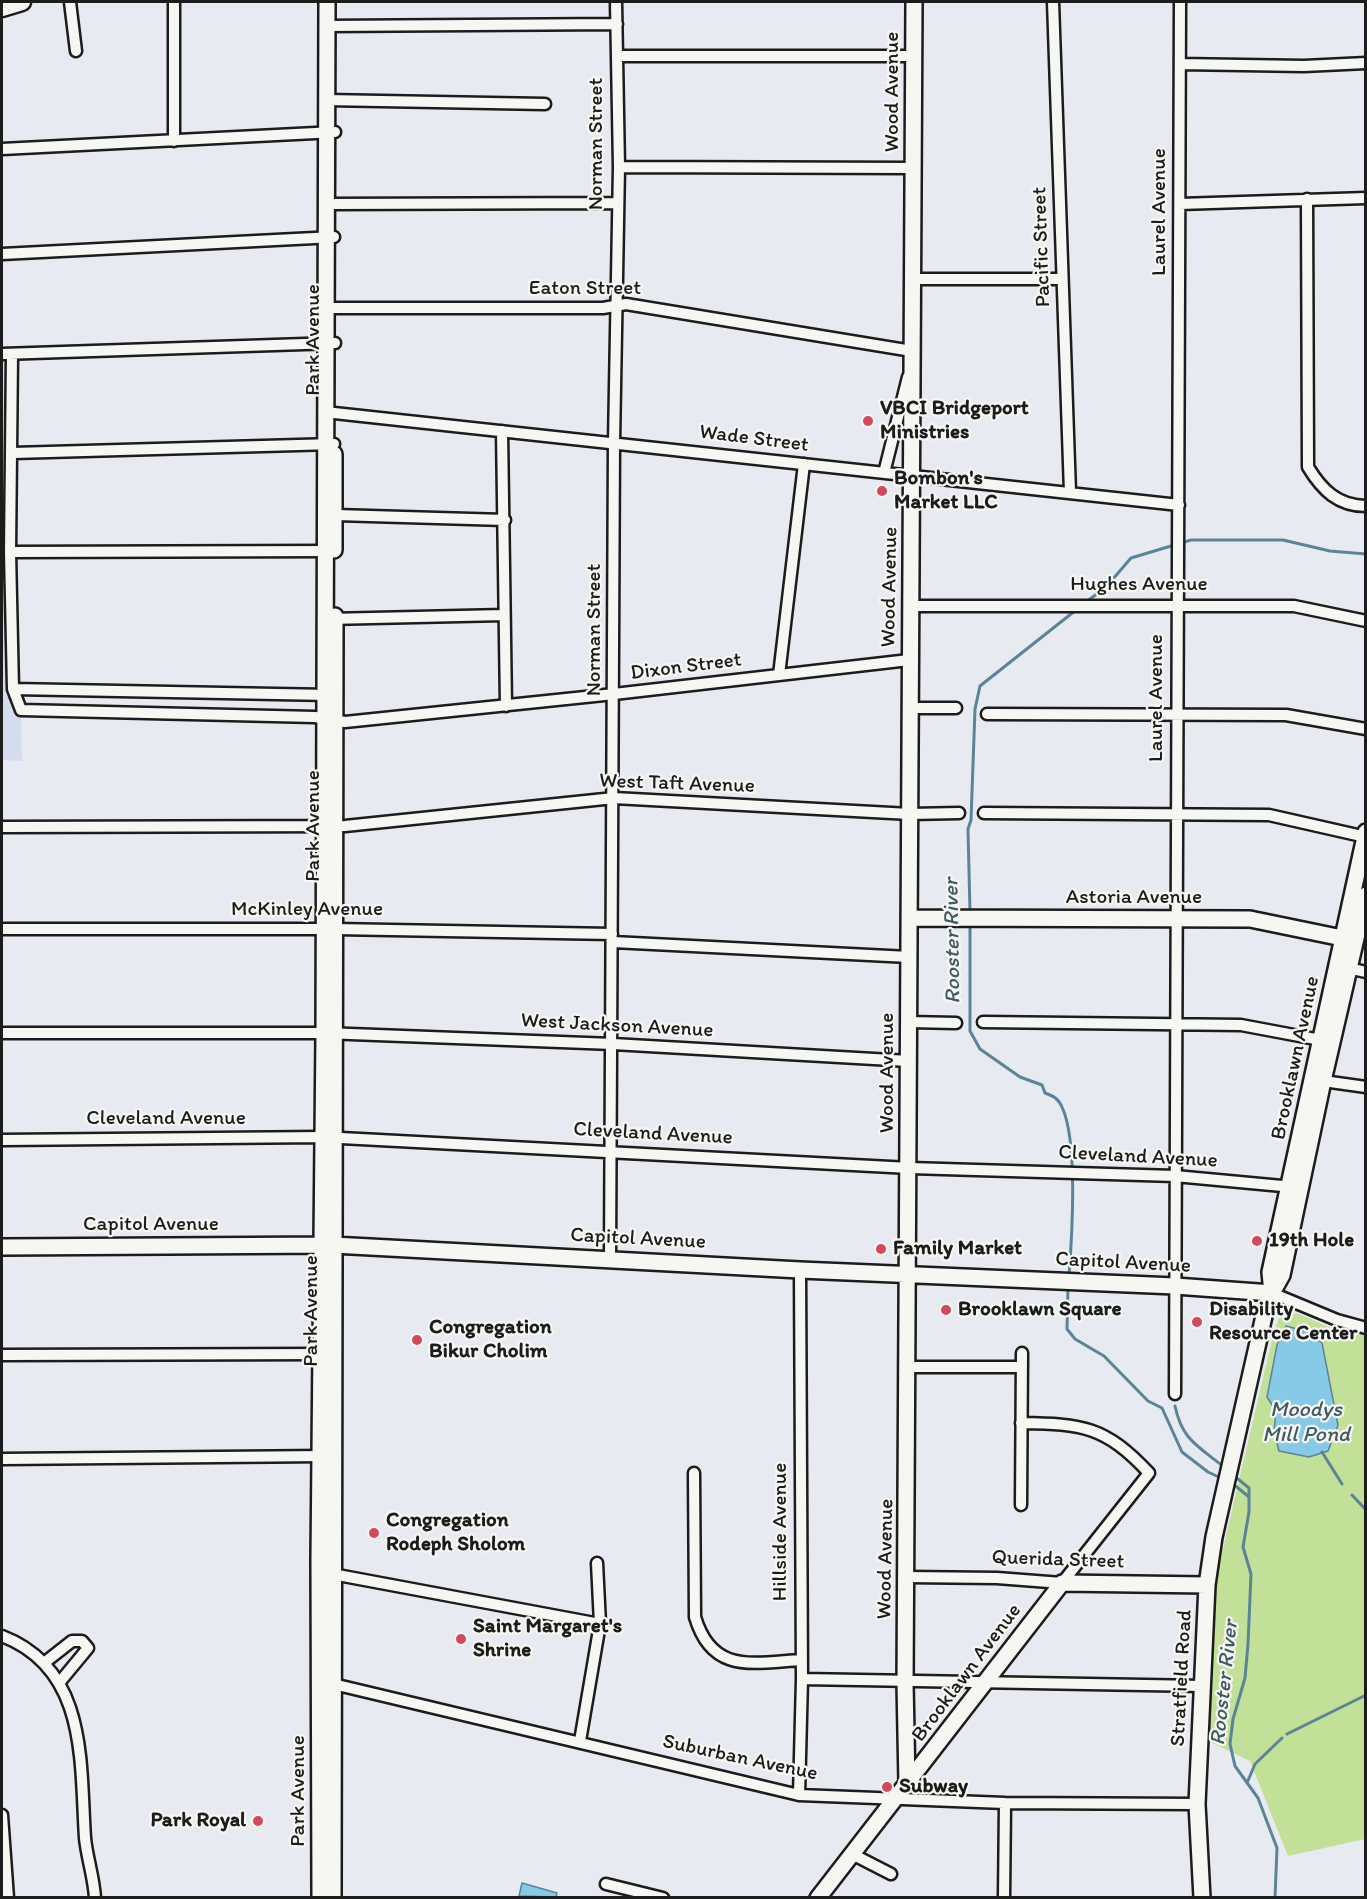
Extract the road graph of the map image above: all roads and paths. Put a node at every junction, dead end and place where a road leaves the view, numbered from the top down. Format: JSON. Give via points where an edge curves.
{"nodes":[{"id":1,"x":21,"y":2,"type":"edge"},
{"id":2,"x":70,"y":2,"type":"edge"},
{"id":3,"x":174,"y":2,"type":"edge"},
{"id":4,"x":327,"y":2,"type":"edge"},
{"id":5,"x":336,"y":2,"type":"edge"},
{"id":6,"x":616,"y":2,"type":"edge"},
{"id":7,"x":914,"y":2,"type":"edge"},
{"id":8,"x":1053,"y":2,"type":"edge"},
{"id":9,"x":1180,"y":2,"type":"edge"},
{"id":10,"x":2,"y":8,"type":"edge"},
{"id":11,"x":617,"y":24,"type":"junction"},
{"id":12,"x":331,"y":26,"type":"junction"},
{"id":13,"x":76,"y":51,"type":"dead end"},
{"id":14,"x":617,"y":56,"type":"junction"},
{"id":15,"x":914,"y":56,"type":"junction"},
{"id":16,"x":1365,"y":63,"type":"edge"},
{"id":17,"x":1180,"y":64,"type":"junction"},
{"id":18,"x":331,"y":100,"type":"junction"},
{"id":19,"x":545,"y":104,"type":"dead end"},
{"id":20,"x":330,"y":132,"type":"junction"},
{"id":21,"x":174,"y":141,"type":"junction"},
{"id":22,"x":2,"y":149,"type":"edge"},
{"id":23,"x":619,"y":167,"type":"junction"},
{"id":24,"x":913,"y":168,"type":"junction"},
{"id":25,"x":1365,"y":198,"type":"edge"},
{"id":26,"x":1307,"y":199,"type":"junction"},
{"id":27,"x":618,"y":203,"type":"junction"},
{"id":28,"x":330,"y":204,"type":"junction"},
{"id":29,"x":1180,"y":204,"type":"junction"},
{"id":30,"x":330,"y":237,"type":"junction"},
{"id":31,"x":2,"y":254,"type":"edge"},
{"id":32,"x":912,"y":279,"type":"junction"},
{"id":33,"x":1062,"y":279,"type":"junction"},
{"id":34,"x":616,"y":306,"type":"junction"},
{"id":35,"x":331,"y":308,"type":"junction"},
{"id":36,"x":330,"y":343,"type":"junction"},
{"id":37,"x":7,"y":354,"type":"edge"},
{"id":38,"x":912,"y":357,"type":"junction"},
{"id":39,"x":330,"y":412,"type":"junction"},
{"id":40,"x":502,"y":431,"type":"junction"},
{"id":41,"x":614,"y":442,"type":"junction"},
{"id":42,"x":330,"y":444,"type":"junction"},
{"id":43,"x":13,"y":453,"type":"junction"},
{"id":44,"x":804,"y":464,"type":"junction"},
{"id":45,"x":884,"y":473,"type":"junction"},
{"id":46,"x":912,"y":476,"type":"junction"},
{"id":47,"x":1070,"y":492,"type":"junction"},
{"id":48,"x":1179,"y":505,"type":"junction"},
{"id":49,"x":1365,"y":506,"type":"edge"},
{"id":50,"x":336,"y":515,"type":"junction"},
{"id":51,"x":505,"y":520,"type":"junction"},
{"id":52,"x":330,"y":551,"type":"junction"},
{"id":53,"x":10,"y":552,"type":"junction"},
{"id":54,"x":1176,"y":605,"type":"junction"},
{"id":55,"x":911,"y":606,"type":"junction"},
{"id":56,"x":504,"y":615,"type":"junction"},
{"id":57,"x":330,"y":619,"type":"junction"},
{"id":58,"x":1365,"y":621,"type":"edge"},
{"id":59,"x":909,"y":660,"type":"junction"},
{"id":60,"x":780,"y":675,"type":"junction"},
{"id":61,"x":13,"y":689,"type":"junction"},
{"id":62,"x":615,"y":694,"type":"junction"},
{"id":63,"x":330,"y":695,"type":"junction"},
{"id":64,"x":506,"y":706,"type":"junction"},
{"id":65,"x":911,"y":708,"type":"junction"},
{"id":66,"x":956,"y":708,"type":"dead end"},
{"id":67,"x":987,"y":714,"type":"dead end"},
{"id":68,"x":1178,"y":715,"type":"junction"},
{"id":69,"x":330,"y":720,"type":"junction"},
{"id":70,"x":1365,"y":729,"type":"edge"},
{"id":71,"x":614,"y":798,"type":"junction"},
{"id":72,"x":960,"y":813,"type":"dead end"},
{"id":73,"x":984,"y":813,"type":"dead end"},
{"id":74,"x":910,"y":814,"type":"junction"},
{"id":75,"x":1175,"y":815,"type":"junction"},
{"id":76,"x":329,"y":826,"type":"junction"},
{"id":77,"x":2,"y":827,"type":"edge"},
{"id":78,"x":1365,"y":839,"type":"edge"},
{"id":79,"x":1365,"y":895,"type":"edge"},
{"id":80,"x":910,"y":918,"type":"junction"},
{"id":81,"x":1178,"y":920,"type":"junction"},
{"id":82,"x":2,"y":929,"type":"edge"},
{"id":83,"x":329,"y":929,"type":"junction"},
{"id":84,"x":612,"y":938,"type":"junction"},
{"id":85,"x":1349,"y":939,"type":"junction"},
{"id":86,"x":909,"y":957,"type":"junction"},
{"id":87,"x":1344,"y":967,"type":"junction"},
{"id":88,"x":1365,"y":972,"type":"edge"},
{"id":89,"x":909,"y":1022,"type":"junction"},
{"id":90,"x":983,"y":1022,"type":"dead end"},
{"id":91,"x":956,"y":1023,"type":"dead end"},
{"id":92,"x":1176,"y":1025,"type":"junction"},
{"id":93,"x":2,"y":1034,"type":"edge"},
{"id":94,"x":329,"y":1034,"type":"junction"},
{"id":95,"x":1327,"y":1041,"type":"junction"},
{"id":96,"x":613,"y":1044,"type":"junction"},
{"id":97,"x":909,"y":1061,"type":"junction"},
{"id":98,"x":1318,"y":1080,"type":"junction"},
{"id":99,"x":1365,"y":1087,"type":"edge"},
{"id":100,"x":328,"y":1138,"type":"junction"},
{"id":101,"x":2,"y":1140,"type":"edge"},
{"id":102,"x":613,"y":1151,"type":"junction"},
{"id":103,"x":910,"y":1168,"type":"junction"},
{"id":104,"x":1175,"y":1176,"type":"junction"},
{"id":105,"x":1295,"y":1188,"type":"junction"},
{"id":106,"x":327,"y":1244,"type":"junction"},
{"id":107,"x":2,"y":1247,"type":"edge"},
{"id":108,"x":610,"y":1258,"type":"junction"},
{"id":109,"x":800,"y":1270,"type":"junction"},
{"id":110,"x":908,"y":1274,"type":"junction"},
{"id":111,"x":1175,"y":1286,"type":"junction"},
{"id":112,"x":1272,"y":1293,"type":"junction"},
{"id":113,"x":1365,"y":1328,"type":"edge"},
{"id":114,"x":1022,"y":1353,"type":"dead end"},
{"id":115,"x":326,"y":1354,"type":"junction"},
{"id":116,"x":2,"y":1355,"type":"edge"},
{"id":117,"x":909,"y":1367,"type":"junction"},
{"id":118,"x":1021,"y":1367,"type":"junction"},
{"id":119,"x":1175,"y":1394,"type":"dead end"},
{"id":120,"x":1021,"y":1423,"type":"junction"},
{"id":121,"x":327,"y":1456,"type":"junction"},
{"id":122,"x":2,"y":1459,"type":"edge"},
{"id":123,"x":1232,"y":1463,"type":"joint"},
{"id":124,"x":694,"y":1473,"type":"dead end"},
{"id":125,"x":1021,"y":1505,"type":"dead end"},
{"id":126,"x":597,"y":1563,"type":"dead end"},
{"id":127,"x":327,"y":1573,"type":"junction"},
{"id":128,"x":907,"y":1577,"type":"junction"},
{"id":129,"x":1062,"y":1583,"type":"junction"},
{"id":130,"x":1207,"y":1585,"type":"junction"},
{"id":131,"x":600,"y":1624,"type":"junction"},
{"id":132,"x":2,"y":1636,"type":"edge"},
{"id":133,"x":801,"y":1660,"type":"junction"},
{"id":134,"x":44,"y":1663,"type":"junction"},
{"id":135,"x":802,"y":1679,"type":"junction"},
{"id":136,"x":59,"y":1683,"type":"junction"},
{"id":137,"x":327,"y":1683,"type":"junction"},
{"id":138,"x":905,"y":1683,"type":"junction"},
{"id":139,"x":984,"y":1684,"type":"junction"},
{"id":140,"x":1203,"y":1686,"type":"junction"},
{"id":141,"x":580,"y":1741,"type":"junction"},
{"id":142,"x":908,"y":1784,"type":"junction"},
{"id":143,"x":799,"y":1795,"type":"junction"},
{"id":144,"x":896,"y":1799,"type":"junction"},
{"id":145,"x":1005,"y":1803,"type":"junction"},
{"id":146,"x":1197,"y":1804,"type":"junction"},
{"id":147,"x":2,"y":1815,"type":"edge"},
{"id":148,"x":2,"y":1845,"type":"edge"},
{"id":149,"x":852,"y":1854,"type":"junction"},
{"id":150,"x":327,"y":1868,"type":"junction"},
{"id":151,"x":891,"y":1874,"type":"dead end"},
{"id":152,"x":606,"y":1884,"type":"dead end"},
{"id":153,"x":8,"y":1898,"type":"edge"},
{"id":154,"x":95,"y":1898,"type":"edge"},
{"id":155,"x":320,"y":1898,"type":"edge"},
{"id":156,"x":333,"y":1898,"type":"edge"},
{"id":157,"x":663,"y":1898,"type":"edge"},
{"id":158,"x":818,"y":1898,"type":"edge"},
{"id":159,"x":1004,"y":1898,"type":"edge"},
{"id":160,"x":1202,"y":1898,"type":"edge"}],
"edges":[{"from":1,"to":10,"type":"main road"},
{"from":2,"to":13,"type":"street"},
{"from":3,"to":21,"type":"street"},
{"from":4,"to":12,"type":"main road","name":"Park Avenue"},
{"from":5,"to":12,"type":"main road","name":"Park Avenue"},
{"from":6,"to":11,"type":"street","name":"Norman Street"},
{"from":7,"to":15,"type":"main road","name":"Wood Avenue"},
{"from":8,"to":33,"type":"street","name":"Pacific Street"},
{"from":9,"to":17,"type":"street","name":"Laurel Avenue"},
{"from":11,"to":12,"type":"street"},
{"from":11,"to":14,"type":"street","name":"Norman Street"},
{"from":12,"to":18,"type":"main road","name":"Park Avenue"},
{"from":14,"to":15,"type":"street"},
{"from":14,"to":23,"type":"street","name":"Norman Street"},
{"from":15,"to":24,"type":"main road","name":"Wood Avenue"},
{"from":16,"to":17,"type":"street"},
{"from":17,"to":29,"type":"street","name":"Laurel Avenue"},
{"from":18,"to":19,"type":"street"},
{"from":18,"to":20,"type":"main road","name":"Park Avenue"},
{"from":20,"to":21,"type":"street"},
{"from":20,"to":28,"type":"main road","name":"Park Avenue"},
{"from":21,"to":22,"type":"street"},
{"from":23,"to":24,"type":"street"},
{"from":23,"to":27,"type":"street","name":"Norman Street"},
{"from":24,"to":32,"type":"main road","name":"Wood Avenue"},
{"from":25,"to":26,"type":"street"},
{"from":26,"to":29,"type":"street"},
{"from":26,"to":49,"type":"street","via":[[1308,468],[1328,494],[1342,502]]},
{"from":27,"to":28,"type":"street"},
{"from":27,"to":34,"type":"street","name":"Norman Street"},
{"from":28,"to":30,"type":"main road","name":"Park Avenue"},
{"from":29,"to":48,"type":"street","name":"Laurel Avenue"},
{"from":30,"to":31,"type":"street"},
{"from":30,"to":35,"type":"main road","name":"Park Avenue"},
{"from":32,"to":33,"type":"street"},
{"from":32,"to":38,"type":"main road","name":"Wood Avenue"},
{"from":33,"to":47,"type":"street","name":"Pacific Street"},
{"from":34,"to":35,"type":"street","name":"Eaton Street"},
{"from":34,"to":38,"type":"street","name":"Eaton Street","via":[[626,304]]},
{"from":34,"to":41,"type":"street","name":"Norman Street"},
{"from":35,"to":36,"type":"main road","name":"Park Avenue"},
{"from":36,"to":37,"type":"street"},
{"from":36,"to":39,"type":"main road","name":"Park Avenue"},
{"from":37,"to":43,"type":"street"},
{"from":38,"to":45,"type":"street","name":"Wood Avenue"},
{"from":38,"to":46,"type":"main road","name":"Wood Avenue"},
{"from":39,"to":40,"type":"street","name":"Wade Street"},
{"from":39,"to":42,"type":"main road","name":"Park Avenue"},
{"from":40,"to":41,"type":"street","name":"Wade Street"},
{"from":40,"to":51,"type":"street"},
{"from":41,"to":44,"type":"street","name":"Wade Street"},
{"from":41,"to":62,"type":"street","name":"Norman Street"},
{"from":42,"to":43,"type":"street"},
{"from":42,"to":50,"type":"main road","name":"Park Avenue"},
{"from":42,"to":52,"type":"main road","name":"Park Avenue"},
{"from":43,"to":53,"type":"street"},
{"from":44,"to":45,"type":"street","name":"Wade Street"},
{"from":44,"to":60,"type":"street"},
{"from":45,"to":46,"type":"street","name":"Wade Street"},
{"from":46,"to":47,"type":"street","name":"Wade Street"},
{"from":46,"to":55,"type":"main road","name":"Wood Avenue"},
{"from":47,"to":48,"type":"street","name":"Wade Street"},
{"from":48,"to":54,"type":"street","name":"Laurel Avenue"},
{"from":50,"to":51,"type":"street"},
{"from":50,"to":52,"type":"main road","name":"Park Avenue"},
{"from":51,"to":56,"type":"street"},
{"from":52,"to":53,"type":"street"},
{"from":52,"to":57,"type":"main road","name":"Park Avenue"},
{"from":53,"to":61,"type":"street"},
{"from":54,"to":55,"type":"street","name":"Hughes Avenue"},
{"from":54,"to":58,"type":"street","name":"Hughes Avenue","via":[[1294,606]]},
{"from":54,"to":68,"type":"street","name":"Laurel Avenue"},
{"from":55,"to":59,"type":"main road","name":"Wood Avenue"},
{"from":56,"to":57,"type":"street"},
{"from":56,"to":64,"type":"street"},
{"from":57,"to":63,"type":"main road","name":"Park Avenue"},
{"from":59,"to":60,"type":"street","name":"Dixon Street"},
{"from":59,"to":65,"type":"main road","name":"Wood Avenue"},
{"from":60,"to":62,"type":"street","name":"Dixon Street"},
{"from":61,"to":63,"type":"street"},
{"from":61,"to":69,"type":"street","name":"Dixon Street","via":[[21,710]]},
{"from":62,"to":64,"type":"street","name":"Dixon Street"},
{"from":62,"to":71,"type":"street","name":"Norman Street"},
{"from":63,"to":69,"type":"main road","name":"Park Avenue"},
{"from":64,"to":69,"type":"street","name":"Dixon Street"},
{"from":65,"to":66,"type":"street"},
{"from":65,"to":74,"type":"main road","name":"Wood Avenue"},
{"from":67,"to":68,"type":"street"},
{"from":68,"to":70,"type":"street","via":[[1286,714]]},
{"from":68,"to":75,"type":"street","name":"Laurel Avenue"},
{"from":69,"to":76,"type":"main road","name":"Park Avenue"},
{"from":71,"to":74,"type":"street","name":"West Taft Avenue"},
{"from":71,"to":76,"type":"street","name":"West Taft Avenue"},
{"from":71,"to":84,"type":"street","name":"Norman Street"},
{"from":72,"to":74,"type":"street","name":"West Taft Avenue"},
{"from":73,"to":75,"type":"street"},
{"from":74,"to":80,"type":"main road","name":"Wood Avenue"},
{"from":75,"to":78,"type":"street","via":[[1269,815]]},
{"from":75,"to":81,"type":"street","name":"Laurel Avenue"},
{"from":76,"to":77,"type":"street","name":"West Taft Avenue"},
{"from":76,"to":83,"type":"main road","name":"Park Avenue"},
{"from":78,"to":85,"type":"main road","name":"Brooklawn Avenue"},
{"from":79,"to":85,"type":"main road","name":"Brooklawn Avenue"},
{"from":80,"to":81,"type":"main road","name":"Astoria Avenue"},
{"from":80,"to":86,"type":"main road","name":"Wood Avenue"},
{"from":81,"to":85,"type":"main road","name":"Astoria Avenue","via":[[1250,919]]},
{"from":81,"to":92,"type":"street","name":"Laurel Avenue"},
{"from":82,"to":83,"type":"street","name":"McKinley Avenue"},
{"from":83,"to":84,"type":"street","name":"McKinley Avenue"},
{"from":83,"to":94,"type":"main road","name":"Park Avenue"},
{"from":84,"to":86,"type":"street","name":"McKinley Avenue"},
{"from":84,"to":96,"type":"street","name":"Norman Street"},
{"from":85,"to":87,"type":"main road","name":"Brooklawn Avenue"},
{"from":86,"to":89,"type":"main road","name":"Wood Avenue"},
{"from":87,"to":88,"type":"street"},
{"from":87,"to":95,"type":"main road","name":"Brooklawn Avenue"},
{"from":89,"to":91,"type":"street"},
{"from":89,"to":97,"type":"main road","name":"Wood Avenue"},
{"from":90,"to":92,"type":"street"},
{"from":92,"to":95,"type":"street","via":[[1241,1025]]},
{"from":92,"to":104,"type":"street","name":"Laurel Avenue"},
{"from":93,"to":94,"type":"street","name":"West Jackson Avenue"},
{"from":94,"to":96,"type":"street","name":"West Jackson Avenue"},
{"from":94,"to":100,"type":"main road","name":"Park Avenue"},
{"from":95,"to":98,"type":"main road","name":"Brooklawn Avenue"},
{"from":96,"to":97,"type":"street","name":"West Jackson Avenue"},
{"from":96,"to":102,"type":"street","name":"Norman Street"},
{"from":97,"to":103,"type":"main road","name":"Wood Avenue"},
{"from":98,"to":99,"type":"street"},
{"from":98,"to":105,"type":"main road","name":"Brooklawn Avenue"},
{"from":100,"to":101,"type":"street","name":"Cleveland Avenue"},
{"from":100,"to":102,"type":"street","name":"Cleveland Avenue"},
{"from":100,"to":106,"type":"main road","name":"Park Avenue"},
{"from":102,"to":103,"type":"street","name":"Cleveland Avenue"},
{"from":102,"to":108,"type":"street","name":"Norman Street"},
{"from":103,"to":104,"type":"street","name":"Cleveland Avenue"},
{"from":103,"to":110,"type":"main road","name":"Wood Avenue"},
{"from":104,"to":105,"type":"street","name":"Cleveland Avenue"},
{"from":104,"to":111,"type":"street","name":"Laurel Avenue"},
{"from":105,"to":112,"type":"main road","name":"Brooklawn Avenue","via":[[1282,1275]]},
{"from":106,"to":107,"type":"main road","name":"Capitol Avenue"},
{"from":106,"to":108,"type":"main road","name":"Capitol Avenue"},
{"from":106,"to":115,"type":"main road","name":"Park Avenue"},
{"from":108,"to":109,"type":"main road","name":"Capitol Avenue"},
{"from":109,"to":110,"type":"main road","name":"Capitol Avenue"},
{"from":109,"to":133,"type":"street","name":"Hillside Avenue"},
{"from":110,"to":111,"type":"main road","name":"Capitol Avenue"},
{"from":110,"to":117,"type":"main road","name":"Wood Avenue"},
{"from":111,"to":112,"type":"main road","name":"Capitol Avenue"},
{"from":111,"to":119,"type":"street","name":"Laurel Avenue"},
{"from":112,"to":113,"type":"street"},
{"from":112,"to":123,"type":"main road","name":"Brooklawn Avenue"},
{"from":114,"to":118,"type":"street"},
{"from":115,"to":116,"type":"street"},
{"from":115,"to":121,"type":"main road","name":"Park Avenue"},
{"from":117,"to":118,"type":"street"},
{"from":117,"to":128,"type":"main road","name":"Wood Avenue"},
{"from":118,"to":120,"type":"street"},
{"from":120,"to":125,"type":"street"},
{"from":120,"to":129,"type":"street","name":"Brooklawn Avenue","via":[[1072,1424],[1108,1437],[1149,1473]]},
{"from":121,"to":122,"type":"street"},
{"from":121,"to":127,"type":"main road","name":"Park Avenue"},
{"from":123,"to":130,"type":"main road","name":"Stratfield Road"},
{"from":124,"to":133,"type":"street","via":[[695,1617],[701,1635],[714,1652],[732,1660]]},
{"from":126,"to":131,"type":"street"},
{"from":127,"to":131,"type":"street"},
{"from":127,"to":137,"type":"main road","name":"Park Avenue"},
{"from":128,"to":129,"type":"street","name":"Querida Street"},
{"from":128,"to":138,"type":"main road","name":"Wood Avenue"},
{"from":129,"to":130,"type":"main road","name":"Querida Street"},
{"from":129,"to":139,"type":"main road","name":"Brooklawn Avenue"},
{"from":130,"to":140,"type":"main road","name":"Stratfield Road"},
{"from":131,"to":141,"type":"street"},
{"from":132,"to":134,"type":"street"},
{"from":133,"to":135,"type":"street","name":"Hillside Avenue"},
{"from":134,"to":136,"type":"street"},
{"from":134,"to":136,"type":"street","via":[[72,1641],[82,1641],[88,1648]]},
{"from":135,"to":138,"type":"street"},
{"from":135,"to":143,"type":"street","name":"Hillside Avenue"},
{"from":136,"to":154,"type":"street","via":[[77,1724],[86,1851]]},
{"from":137,"to":141,"type":"street","name":"Suburban Avenue"},
{"from":137,"to":150,"type":"main road","name":"Park Avenue"},
{"from":138,"to":139,"type":"street"},
{"from":138,"to":142,"type":"main road","name":"Wood Avenue"},
{"from":139,"to":140,"type":"street"},
{"from":139,"to":142,"type":"main road","name":"Brooklawn Avenue"},
{"from":140,"to":146,"type":"main road","name":"Stratfield Road"},
{"from":141,"to":143,"type":"street","name":"Suburban Avenue"},
{"from":142,"to":144,"type":"main road","name":"Brooklawn Avenue"},
{"from":143,"to":144,"type":"street","name":"Suburban Avenue"},
{"from":144,"to":145,"type":"street","name":"Suburban Avenue"},
{"from":144,"to":149,"type":"main road","name":"Brooklawn Avenue"},
{"from":145,"to":146,"type":"street","name":"Suburban Avenue"},
{"from":145,"to":159,"type":"street"},
{"from":146,"to":160,"type":"main road","name":"Stratfield Road"},
{"from":147,"to":148,"type":"street"},
{"from":148,"to":153,"type":"street"},
{"from":149,"to":151,"type":"street"},
{"from":149,"to":158,"type":"main road","name":"Brooklawn Avenue"},
{"from":150,"to":155,"type":"main road","name":"Park Avenue"},
{"from":150,"to":156,"type":"main road","name":"Park Avenue"},
{"from":152,"to":157,"type":"street"}]}
